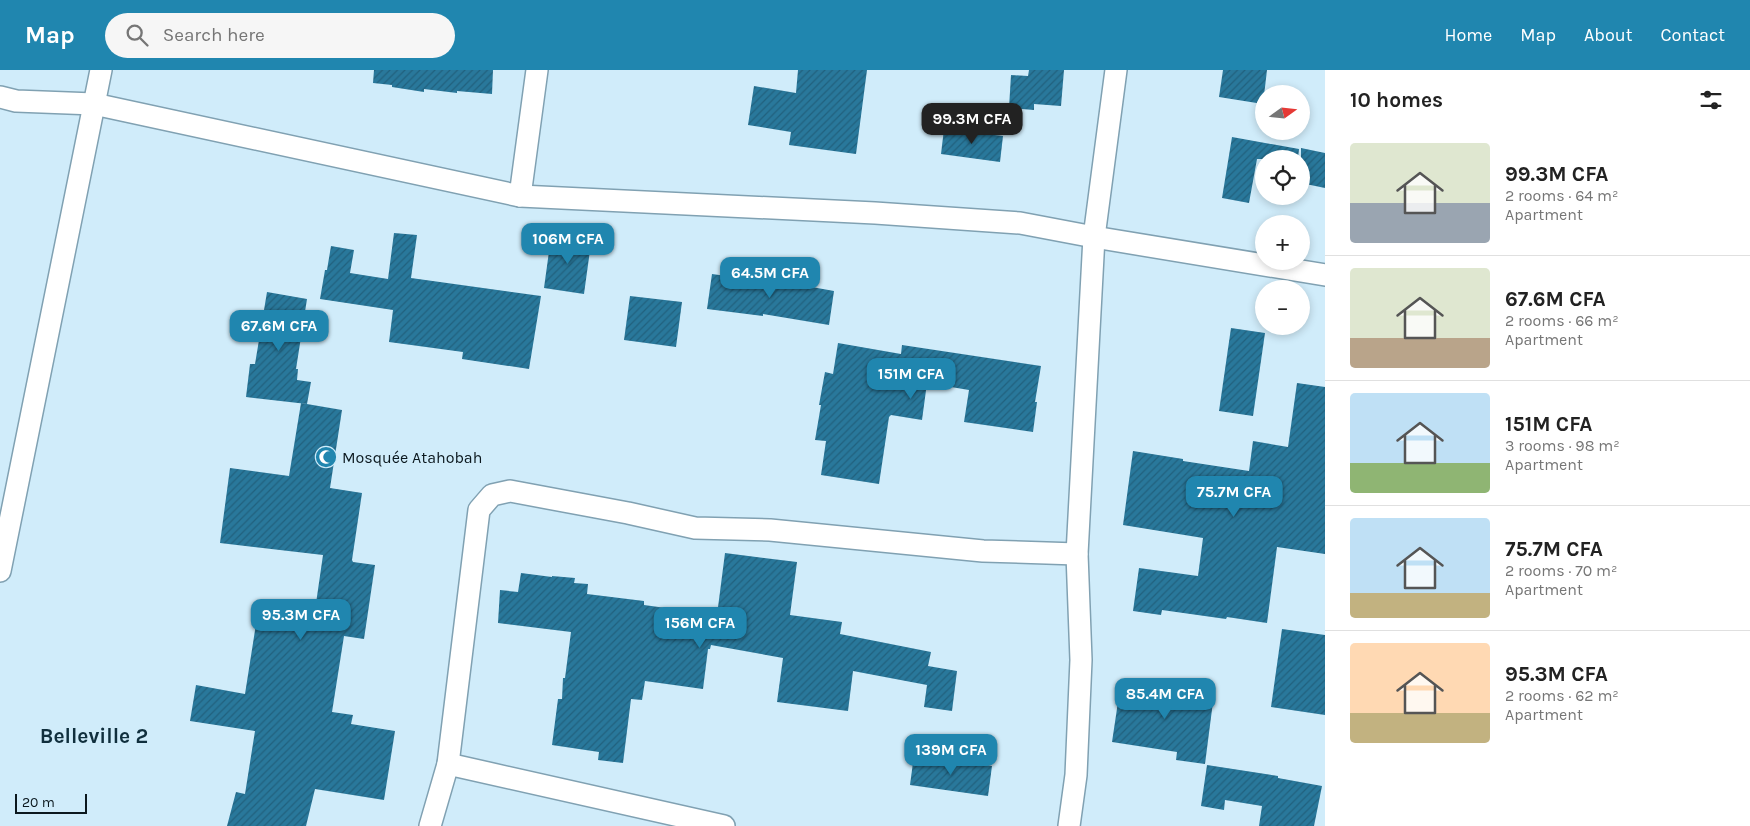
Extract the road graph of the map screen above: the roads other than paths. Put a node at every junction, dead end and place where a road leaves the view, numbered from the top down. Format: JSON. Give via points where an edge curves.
{"nodes":[{"id":1,"x":101,"y":70,"type":"edge"},
{"id":2,"x":537,"y":70,"type":"edge"},
{"id":3,"x":1116,"y":70,"type":"edge"},
{"id":4,"x":0,"y":97,"type":"edge"},
{"id":5,"x":94,"y":104,"type":"junction"},
{"id":6,"x":520,"y":196,"type":"junction"},
{"id":7,"x":1094,"y":237,"type":"junction"},
{"id":8,"x":1325,"y":276,"type":"edge"},
{"id":9,"x":1077,"y":554,"type":"junction"},
{"id":10,"x":0,"y":571,"type":"edge"},
{"id":11,"x":448,"y":764,"type":"junction"},
{"id":12,"x":430,"y":826,"type":"edge"},
{"id":13,"x":724,"y":826,"type":"edge"},
{"id":14,"x":1069,"y":826,"type":"edge"}],
"edges":[{"from":1,"to":5,"type":"street"},
{"from":2,"to":6,"type":"street"},
{"from":3,"to":7,"type":"street"},
{"from":4,"to":5,"type":"street","via":[[16,101]]},
{"from":5,"to":6,"type":"street"},
{"from":5,"to":10,"type":"street"},
{"from":6,"to":7,"type":"street","via":[[1020,223]]},
{"from":7,"to":8,"type":"street"},
{"from":7,"to":9,"type":"street"},
{"from":9,"to":11,"type":"street","via":[[983,551],[770,530],[696,528],[510,491],[492,495],[479,510]]},
{"from":9,"to":14,"type":"street","via":[[1081,660],[1076,775]]},
{"from":11,"to":12,"type":"street"},
{"from":11,"to":13,"type":"street"}]}
